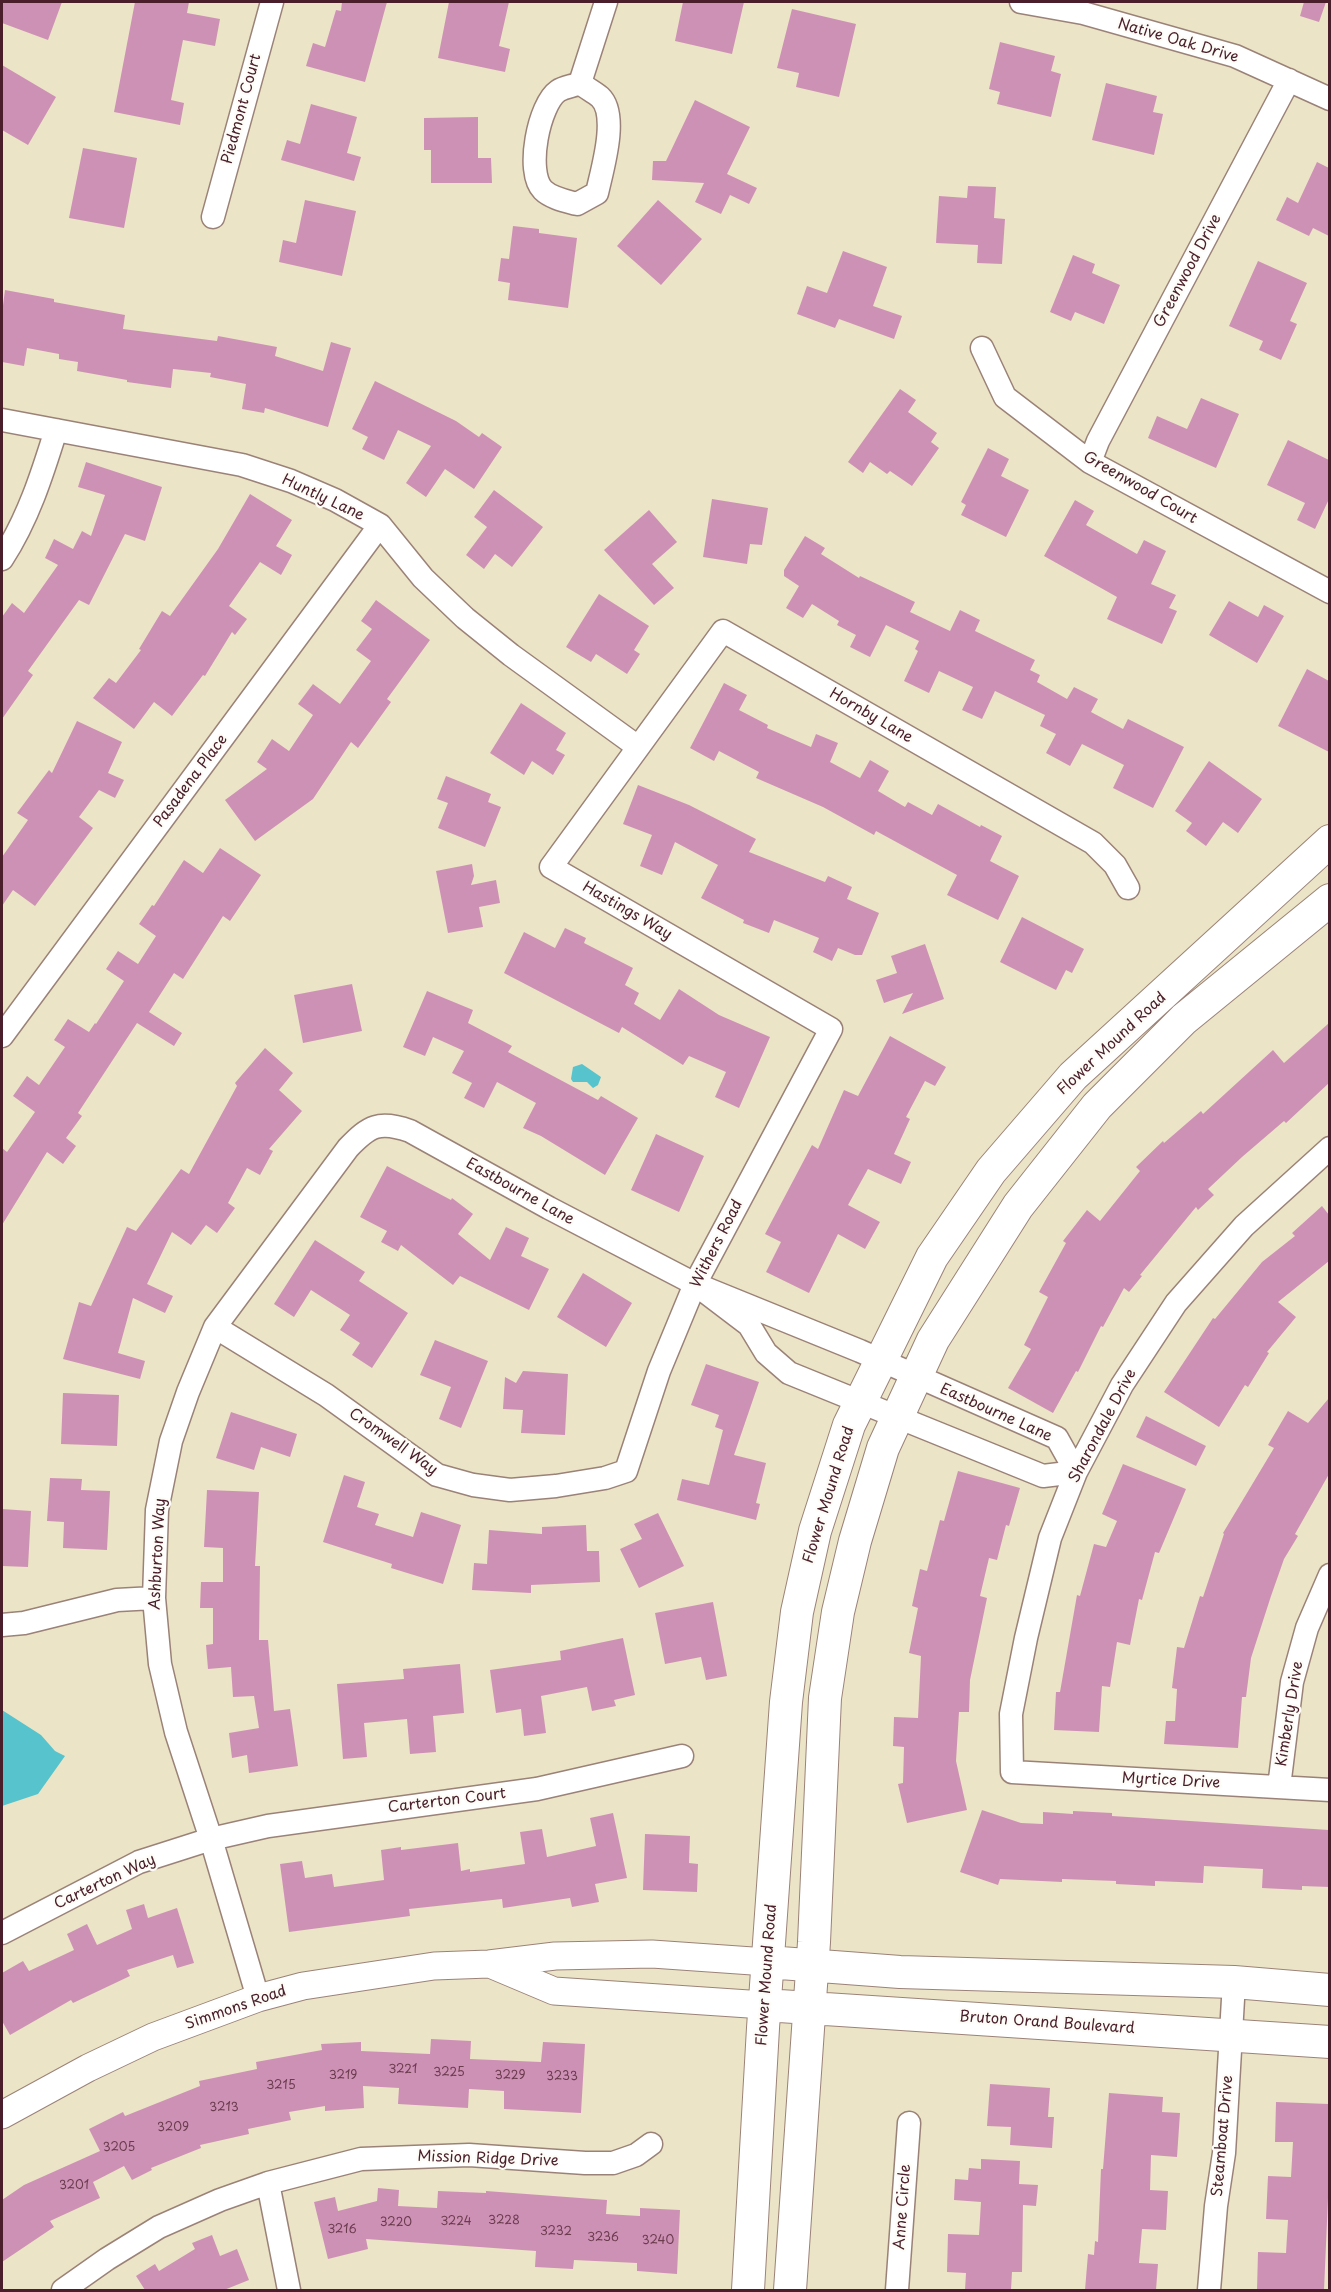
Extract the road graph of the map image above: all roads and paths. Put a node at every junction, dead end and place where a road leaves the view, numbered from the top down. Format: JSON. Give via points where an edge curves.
{"nodes":[{"id":1,"x":272,"y":2,"type":"edge"},
{"id":2,"x":606,"y":2,"type":"edge"},
{"id":3,"x":1021,"y":2,"type":"edge"},
{"id":4,"x":1289,"y":80,"type":"junction"},
{"id":5,"x":580,"y":83,"type":"junction"},
{"id":6,"x":1329,"y":99,"type":"edge"},
{"id":7,"x":213,"y":218,"type":"dead end"},
{"id":8,"x":982,"y":348,"type":"dead end"},
{"id":9,"x":2,"y":420,"type":"edge"},
{"id":10,"x":56,"y":430,"type":"junction"},
{"id":11,"x":1090,"y":462,"type":"junction"},
{"id":12,"x":380,"y":525,"type":"junction"},
{"id":13,"x":2,"y":559,"type":"edge"},
{"id":14,"x":1329,"y":592,"type":"edge"},
{"id":15,"x":638,"y":747,"type":"junction"},
{"id":16,"x":1329,"y":841,"type":"edge"},
{"id":17,"x":1128,"y":888,"type":"dead end"},
{"id":18,"x":1329,"y":900,"type":"edge"},
{"id":19,"x":831,"y":1029,"type":"joint"},
{"id":20,"x":2,"y":1036,"type":"edge"},
{"id":21,"x":348,"y":1148,"type":"joint"},
{"id":22,"x":1329,"y":1150,"type":"edge"},
{"id":23,"x":695,"y":1284,"type":"junction"},
{"id":24,"x":215,"y":1327,"type":"junction"},
{"id":25,"x":880,"y":1361,"type":"junction"},
{"id":26,"x":916,"y":1377,"type":"junction"},
{"id":27,"x":859,"y":1401,"type":"junction"},
{"id":28,"x":896,"y":1417,"type":"junction"},
{"id":29,"x":626,"y":1471,"type":"joint"},
{"id":30,"x":1076,"y":1472,"type":"junction"},
{"id":31,"x":1329,"y":1575,"type":"edge"},
{"id":32,"x":154,"y":1598,"type":"junction"},
{"id":33,"x":2,"y":1625,"type":"edge"},
{"id":34,"x":682,"y":1756,"type":"dead end"},
{"id":35,"x":1012,"y":1772,"type":"joint"},
{"id":36,"x":1280,"y":1786,"type":"junction"},
{"id":37,"x":1329,"y":1790,"type":"edge"},
{"id":38,"x":211,"y":1839,"type":"junction"},
{"id":39,"x":2,"y":1933,"type":"edge"},
{"id":40,"x":767,"y":1962,"type":"junction"},
{"id":41,"x":489,"y":1964,"type":"junction"},
{"id":42,"x":813,"y":1966,"type":"junction"},
{"id":43,"x":1234,"y":1982,"type":"junction"},
{"id":44,"x":1329,"y":1990,"type":"edge"},
{"id":45,"x":258,"y":1998,"type":"junction"},
{"id":46,"x":764,"y":2005,"type":"junction"},
{"id":47,"x":810,"y":2008,"type":"junction"},
{"id":48,"x":1231,"y":2035,"type":"junction"},
{"id":49,"x":1329,"y":2042,"type":"edge"},
{"id":50,"x":2,"y":2115,"type":"edge"},
{"id":51,"x":909,"y":2123,"type":"dead end"},
{"id":52,"x":651,"y":2144,"type":"dead end"},
{"id":53,"x":268,"y":2183,"type":"junction"},
{"id":54,"x":63,"y":2290,"type":"edge"},
{"id":55,"x":290,"y":2290,"type":"edge"},
{"id":56,"x":748,"y":2290,"type":"edge"},
{"id":57,"x":790,"y":2290,"type":"edge"},
{"id":58,"x":897,"y":2290,"type":"edge"},
{"id":59,"x":1209,"y":2290,"type":"edge"}],
"edges":[{"from":1,"to":7,"type":"street","name":"Piedmont Court"},
{"from":2,"to":5,"type":"street"},
{"from":3,"to":4,"type":"street","name":"Native Oak Drive","via":[[1083,13],[1235,56]]},
{"from":4,"to":6,"type":"street","name":"Native Oak Drive"},
{"from":4,"to":11,"type":"street","name":"Greenwood Drive"},
{"from":5,"to":5,"type":"street","via":[[558,91],[545,107],[533,158],[543,190],[577,204],[597,193],[610,137],[602,98]]},
{"from":8,"to":11,"type":"street","name":"Greenwood Court","via":[[1005,396]]},
{"from":9,"to":10,"type":"street","name":"Huntly Lane"},
{"from":10,"to":12,"type":"street","name":"Huntly Lane","via":[[242,465],[326,496]]},
{"from":10,"to":13,"type":"street","via":[[35,498]]},
{"from":11,"to":14,"type":"street","name":"Greenwood Court"},
{"from":12,"to":15,"type":"street","name":"Huntly Lane","via":[[423,578],[465,618]]},
{"from":12,"to":20,"type":"street","name":"Pasadena Place"},
{"from":15,"to":17,"type":"street","name":"Hornby Lane","via":[[723,631],[1093,843],[1115,865]]},
{"from":15,"to":19,"type":"street","name":"Hastings Way","via":[[552,867]]},
{"from":16,"to":25,"type":"main road","name":"Flower Mound Road","via":[[1073,1076],[991,1171],[932,1257]]},
{"from":18,"to":26,"type":"main road","name":"Flower Mound Road","via":[[1184,1019],[1097,1106],[1018,1206],[933,1340]]},
{"from":19,"to":23,"type":"street","name":"Withers Road"},
{"from":21,"to":23,"type":"street","name":"Eastbourne Lane","via":[[362,1133],[378,1125],[410,1131]]},
{"from":21,"to":24,"type":"street","name":"Ashburton Way"},
{"from":22,"to":30,"type":"street","name":"Sharondale Drive","via":[[1244,1226],[1176,1303],[1122,1385]]},
{"from":23,"to":25,"type":"street","name":"Eastbourne Lane"},
{"from":23,"to":27,"type":"street","name":"Eastbourne Lane","via":[[748,1325],[766,1353],[789,1373]]},
{"from":23,"to":29,"type":"street","name":"Withers Road","via":[[658,1371]]},
{"from":24,"to":29,"type":"street","name":"Cromwell Way","via":[[326,1395],[437,1475],[510,1490],[605,1478]]},
{"from":24,"to":32,"type":"street","name":"Ashburton Way","via":[[171,1441],[157,1510]]},
{"from":25,"to":26,"type":"street","name":"Eastbourne Lane"},
{"from":25,"to":27,"type":"main road","name":"Flower Mound Road"},
{"from":26,"to":28,"type":"main road","name":"Flower Mound Road"},
{"from":26,"to":30,"type":"street","name":"Eastbourne Lane","via":[[1057,1438]]},
{"from":27,"to":28,"type":"street","name":"Eastbourne Lane"},
{"from":27,"to":40,"type":"main road","name":"Flower Mound Road","via":[[840,1447],[815,1531],[797,1612],[786,1702]]},
{"from":28,"to":30,"type":"street","name":"Eastbourne Lane","via":[[1043,1476]]},
{"from":28,"to":42,"type":"main road","name":"Flower Mound Road","via":[[860,1521],[836,1623],[825,1698]]},
{"from":30,"to":35,"type":"street","name":"Sharondale Drive","via":[[1050,1538],[1026,1638],[1011,1714]]},
{"from":31,"to":36,"type":"street","name":"Kimberly Drive","via":[[1307,1628],[1292,1682]]},
{"from":32,"to":33,"type":"street","via":[[117,1600]]},
{"from":32,"to":38,"type":"street","name":"Ashburton Way","via":[[160,1664],[176,1732]]},
{"from":34,"to":38,"type":"street","name":"Carterton Court","via":[[537,1789],[268,1826]]},
{"from":35,"to":36,"type":"street","name":"Myrtice Drive"},
{"from":36,"to":37,"type":"street","name":"Myrtice Drive"},
{"from":38,"to":39,"type":"street","name":"Carterton Way","via":[[139,1862]]},
{"from":38,"to":45,"type":"street","name":"Ashburton Way"},
{"from":40,"to":41,"type":"street","name":"Simmons Road","via":[[652,1954],[555,1956]]},
{"from":40,"to":42,"type":"main road"},
{"from":40,"to":46,"type":"main road","name":"Flower Mound Road"},
{"from":41,"to":45,"type":"street","name":"Simmons Road","via":[[434,1966],[303,1986]]},
{"from":41,"to":46,"type":"street","name":"Simmons Road","via":[[554,1991]]},
{"from":42,"to":43,"type":"main road"},
{"from":42,"to":47,"type":"main road","name":"Flower Mound Road"},
{"from":43,"to":44,"type":"main road"},
{"from":43,"to":48,"type":"street","name":"Steamboat Drive"},
{"from":45,"to":50,"type":"street","name":"Simmons Road","via":[[153,2037]]},
{"from":46,"to":47,"type":"main road","name":"Bruton Orand Boulevard"},
{"from":46,"to":56,"type":"main road","name":"Flower Mound Road"},
{"from":47,"to":48,"type":"main road","name":"Bruton Orand Boulevard"},
{"from":47,"to":57,"type":"main road","name":"Flower Mound Road"},
{"from":48,"to":49,"type":"main road","name":"Bruton Orand Boulevard"},
{"from":48,"to":59,"type":"street","name":"Steamboat Drive","via":[[1224,2153]]},
{"from":51,"to":58,"type":"street","name":"Anne Circle"},
{"from":52,"to":53,"type":"street","name":"Mission Ridge Drive","via":[[636,2155],[613,2163],[469,2155],[361,2159]]},
{"from":53,"to":54,"type":"street","name":"Mission Ridge Drive","via":[[159,2227]]},
{"from":53,"to":55,"type":"street"}]}
